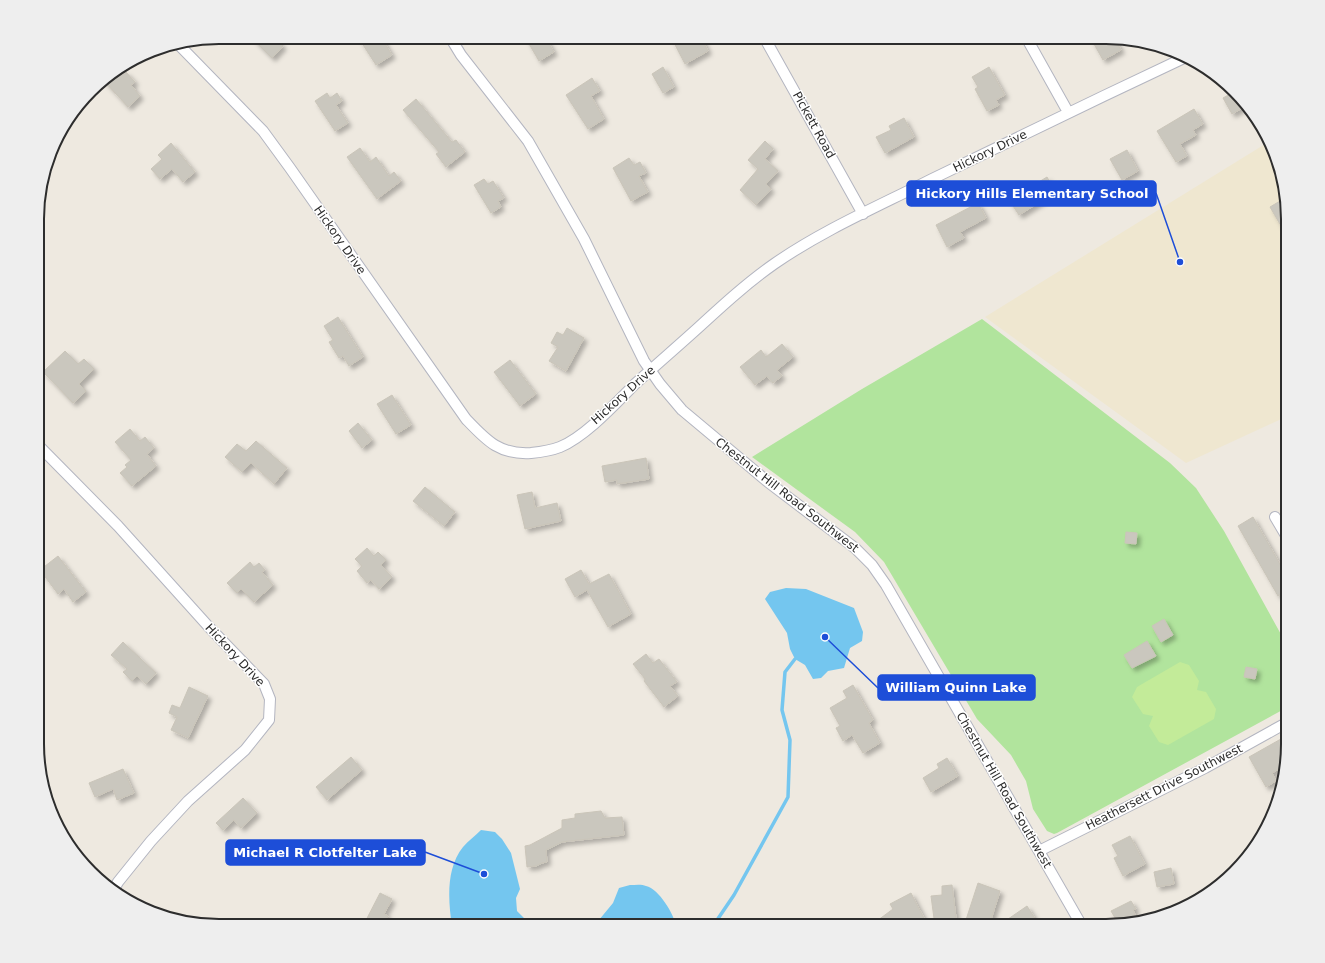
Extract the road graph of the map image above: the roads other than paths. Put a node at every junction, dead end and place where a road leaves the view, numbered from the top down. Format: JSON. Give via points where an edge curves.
{"nodes":[{"id":1,"x":455,"y":44,"type":"edge"},
{"id":2,"x":768,"y":44,"type":"edge"},
{"id":3,"x":1030,"y":44,"type":"edge"},
{"id":4,"x":182,"y":48,"type":"edge"},
{"id":5,"x":1179,"y":60,"type":"edge"},
{"id":6,"x":1068,"y":112,"type":"junction"},
{"id":7,"x":863,"y":214,"type":"junction"},
{"id":8,"x":650,"y":371,"type":"junction"},
{"id":9,"x":44,"y":452,"type":"edge"},
{"id":10,"x":1275,"y":518,"type":"dead end"},
{"id":11,"x":1281,"y":528,"type":"edge"},
{"id":12,"x":1281,"y":726,"type":"edge"},
{"id":13,"x":1039,"y":850,"type":"junction"},
{"id":14,"x":116,"y":886,"type":"edge"},
{"id":15,"x":1078,"y":919,"type":"edge"}],
"edges":[{"from":1,"to":8,"type":"street","name":"Chestnut Hill Road Southwest","via":[[528,141],[584,239]]},
{"from":2,"to":7,"type":"street","name":"Pickett Road"},
{"from":3,"to":6,"type":"street"},
{"from":4,"to":8,"type":"street","name":"Hickory Drive","via":[[263,131],[466,419],[495,445],[508,452],[524,453],[543,452],[560,446],[577,437]]},
{"from":5,"to":6,"type":"street","name":"Hickory Drive"},
{"from":6,"to":7,"type":"street","name":"Hickory Drive"},
{"from":7,"to":8,"type":"street","name":"Hickory Drive","via":[[804,245],[746,284]]},
{"from":8,"to":13,"type":"street","name":"Chestnut Hill Road Southwest","via":[[682,410],[768,482],[855,548],[872,565]]},
{"from":9,"to":14,"type":"street","name":"Hickory Drive","via":[[118,526],[264,684],[270,699],[269,720],[245,750],[188,801]]},
{"from":10,"to":11,"type":"street"},
{"from":12,"to":13,"type":"street","name":"Heathersett Drive Southwest","via":[[1205,768]]},
{"from":13,"to":15,"type":"street","name":"Chestnut Hill Road Southwest"}]}
